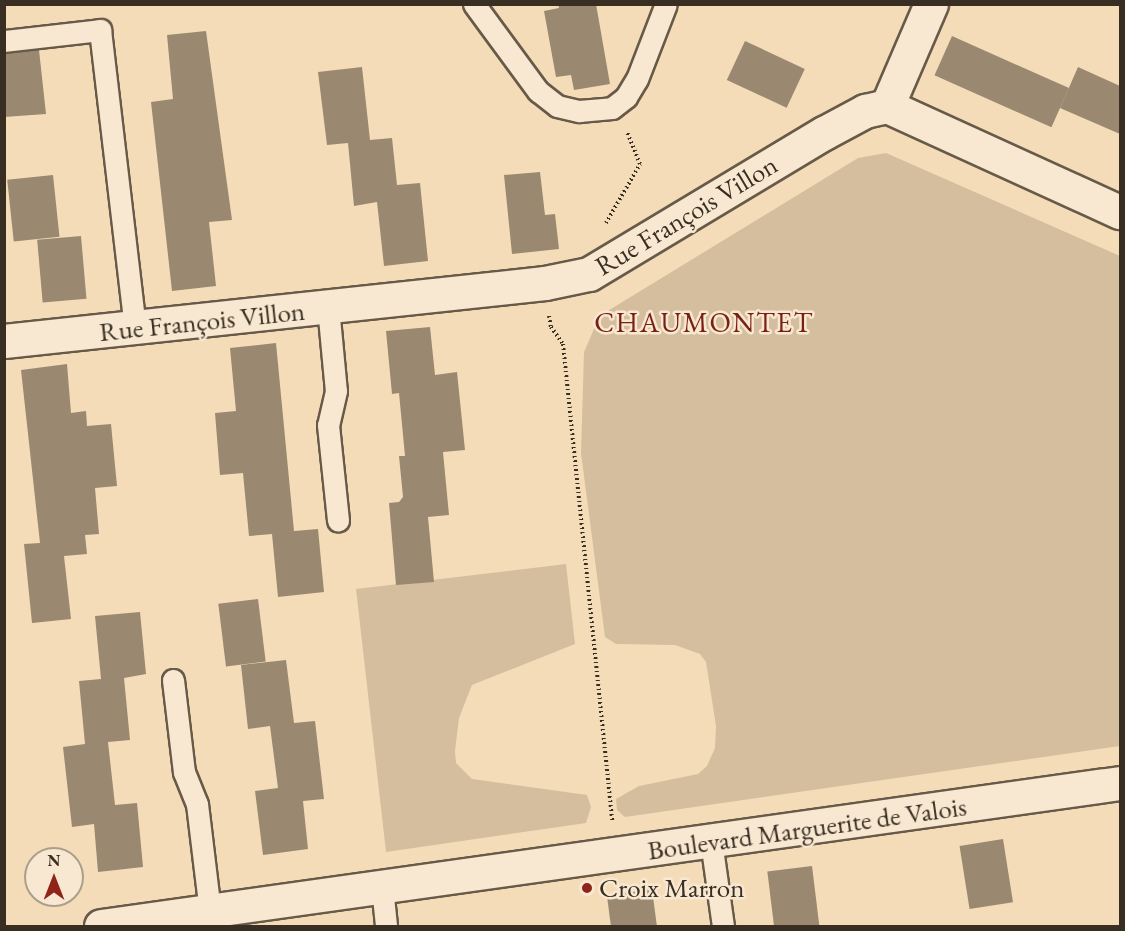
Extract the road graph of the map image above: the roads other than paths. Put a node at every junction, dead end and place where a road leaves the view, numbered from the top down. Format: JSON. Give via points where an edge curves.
{"nodes":[{"id":1,"x":666,"y":4,"type":"edge"},
{"id":2,"x":931,"y":4,"type":"edge"},
{"id":3,"x":466,"y":5,"type":"edge"},
{"id":4,"x":4,"y":41,"type":"edge"},
{"id":5,"x":887,"y":106,"type":"junction"},
{"id":6,"x":1120,"y":212,"type":"edge"},
{"id":7,"x":328,"y":307,"type":"junction"},
{"id":8,"x":135,"y":328,"type":"junction"},
{"id":9,"x":4,"y":341,"type":"edge"},
{"id":10,"x":338,"y":520,"type":"dead end"},
{"id":11,"x":173,"y":680,"type":"dead end"},
{"id":12,"x":1120,"y":783,"type":"edge"},
{"id":13,"x":711,"y":841,"type":"junction"},
{"id":14,"x":382,"y":887,"type":"junction"},
{"id":15,"x":210,"y":912,"type":"junction"},
{"id":16,"x":101,"y":927,"type":"edge"},
{"id":17,"x":386,"y":927,"type":"edge"},
{"id":18,"x":723,"y":927,"type":"edge"}],
"edges":[{"from":1,"to":3,"type":"lane","via":[[627,97],[612,108],[579,111],[557,106],[538,91]]},
{"from":2,"to":5,"type":"street"},
{"from":4,"to":8,"type":"lane","via":[[100,30]]},
{"from":5,"to":6,"type":"street"},
{"from":5,"to":7,"type":"street","name":"Rue François Villon","via":[[865,111],[824,133],[589,274],[545,283]]},
{"from":7,"to":8,"type":"street","name":"Rue François Villon"},
{"from":7,"to":10,"type":"lane","via":[[336,391],[328,425]]},
{"from":8,"to":9,"type":"street","name":"Rue François Villon"},
{"from":11,"to":15,"type":"lane","via":[[184,772],[197,804]]},
{"from":12,"to":13,"type":"street","name":"Boulevard Marguerite de Valois"},
{"from":13,"to":14,"type":"street","name":"Boulevard Marguerite de Valois"},
{"from":13,"to":18,"type":"lane"},
{"from":14,"to":15,"type":"street","name":"Boulevard Marguerite de Valois"},
{"from":14,"to":17,"type":"lane"},
{"from":15,"to":16,"type":"street","name":"Boulevard Marguerite de Valois"}]}
